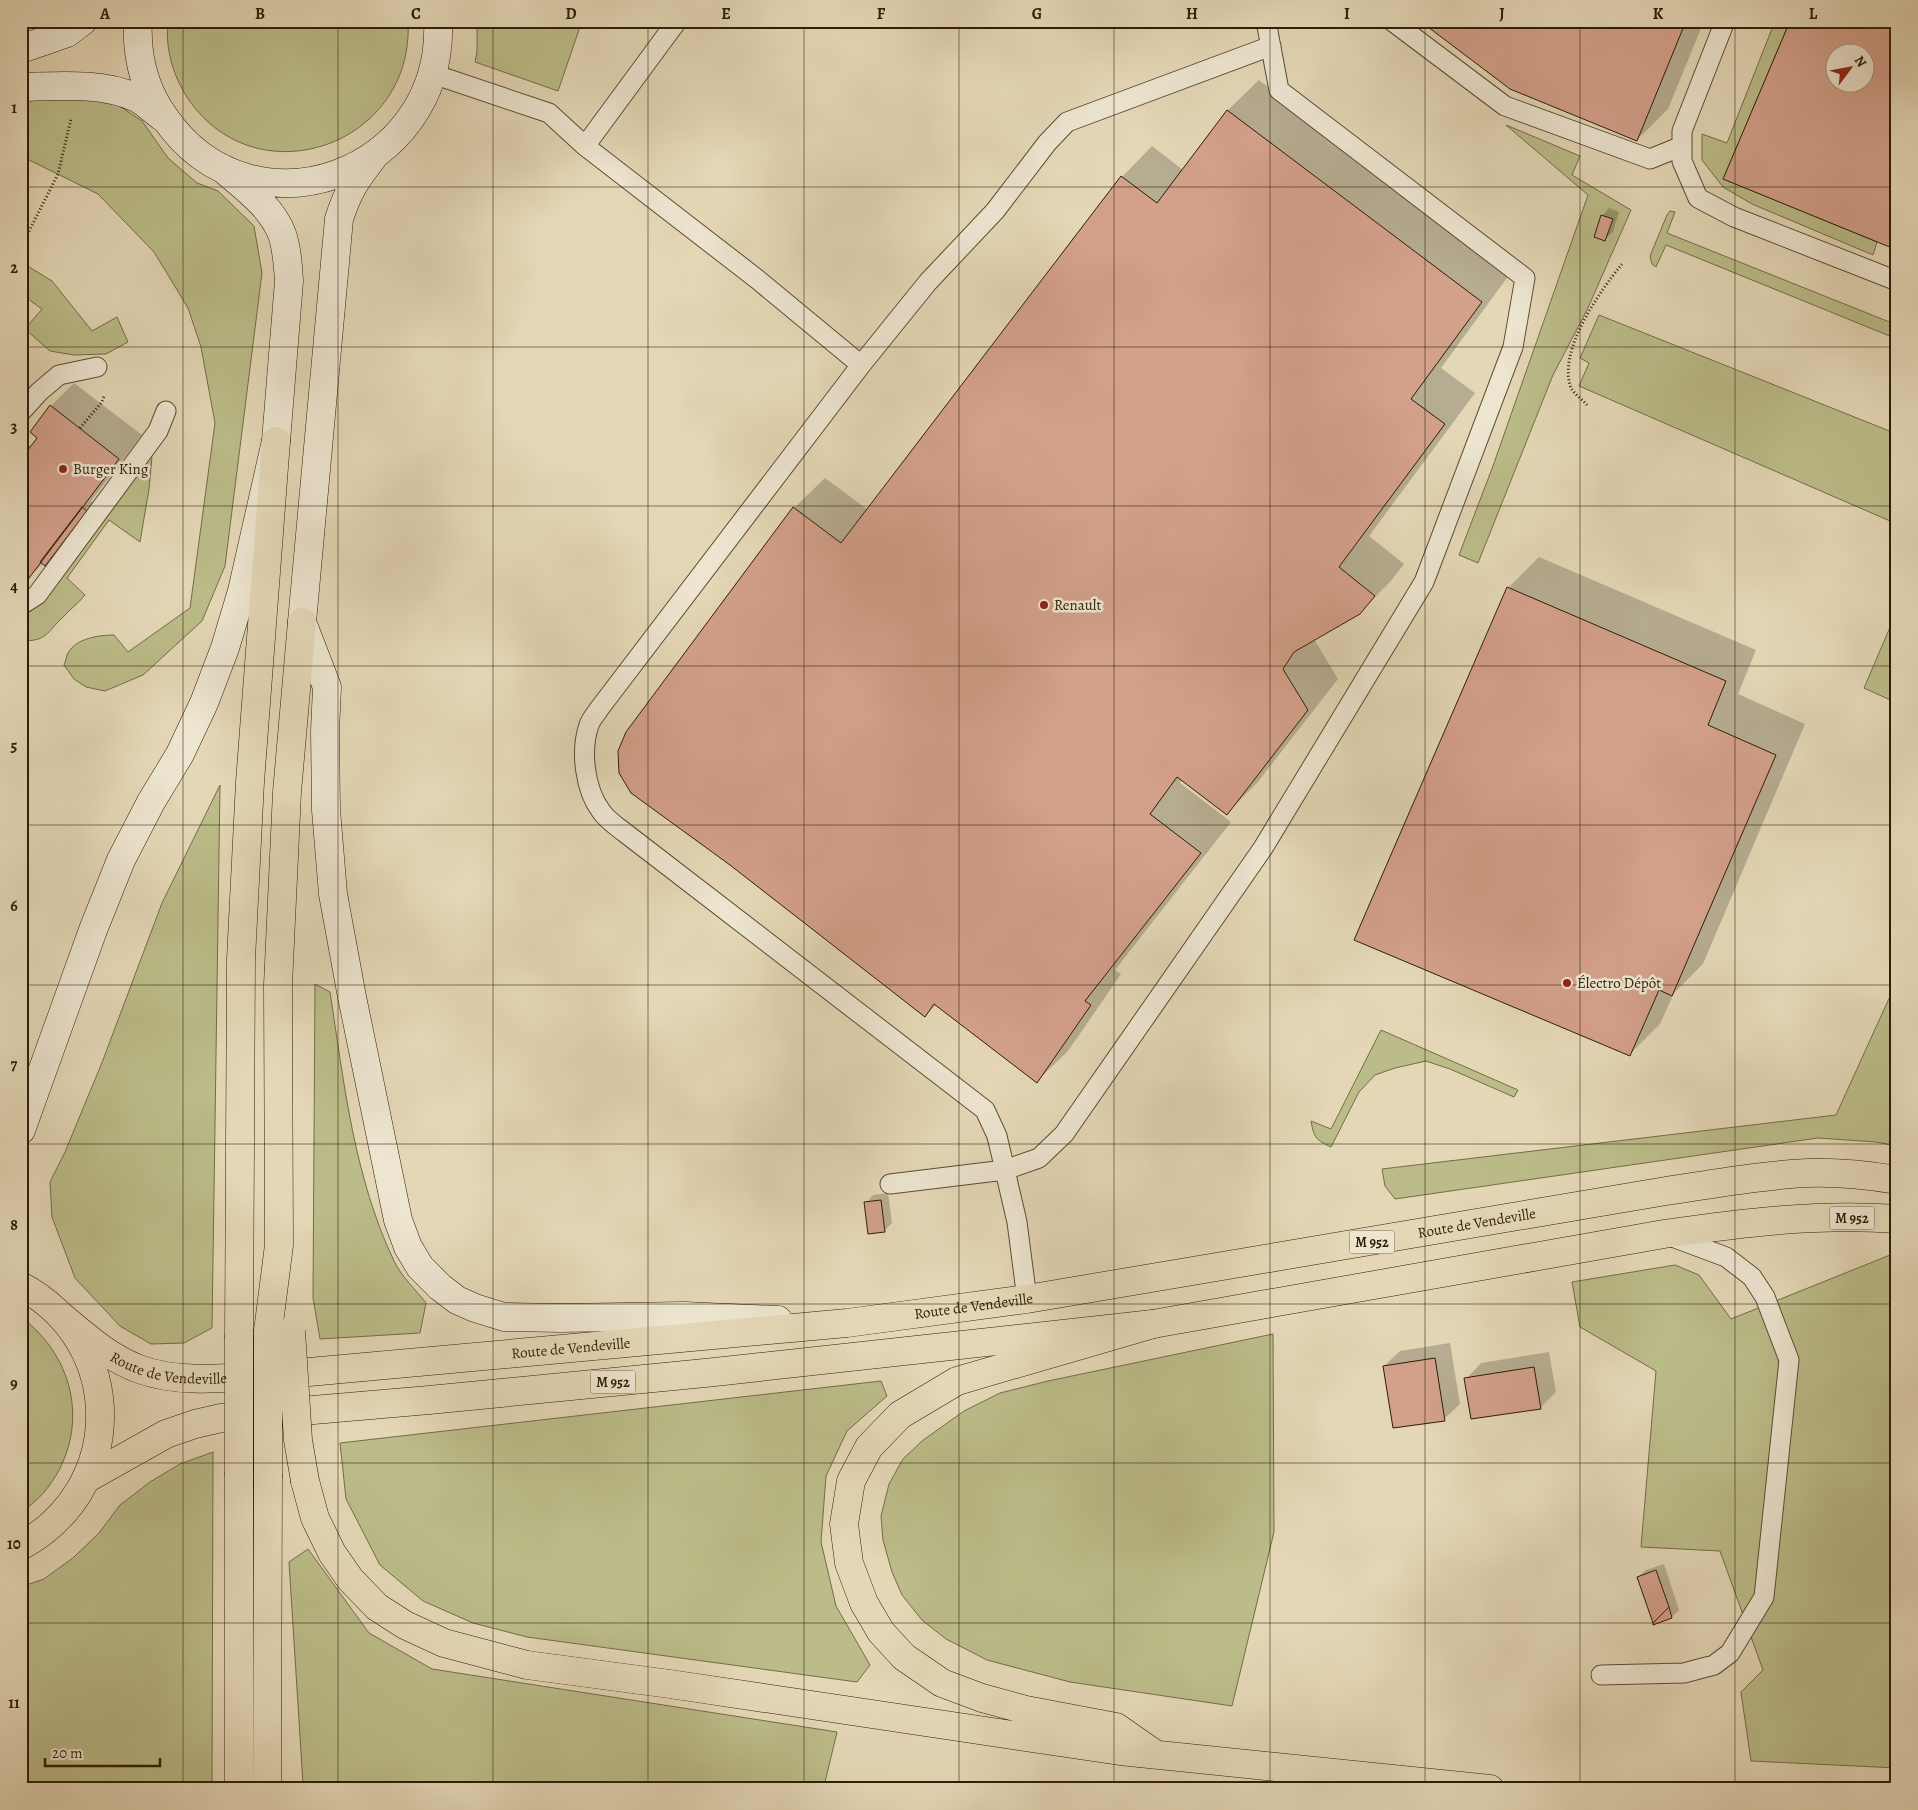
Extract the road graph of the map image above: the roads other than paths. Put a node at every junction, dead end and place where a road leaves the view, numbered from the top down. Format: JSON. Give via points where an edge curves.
{"nodes":[{"id":1,"x":83,"y":21,"type":"edge"},
{"id":2,"x":138,"y":21,"type":"edge"},
{"id":3,"x":438,"y":21,"type":"edge"},
{"id":4,"x":677,"y":21,"type":"edge"},
{"id":5,"x":1266,"y":21,"type":"edge"},
{"id":6,"x":1392,"y":21,"type":"edge"},
{"id":7,"x":1725,"y":21,"type":"edge"},
{"id":8,"x":1271,"y":46,"type":"junction"},
{"id":9,"x":21,"y":49,"type":"edge"},
{"id":10,"x":432,"y":74,"type":"junction"},
{"id":11,"x":21,"y":87,"type":"edge"},
{"id":12,"x":167,"y":120,"type":"junction"},
{"id":13,"x":585,"y":146,"type":"junction"},
{"id":14,"x":1682,"y":146,"type":"junction"},
{"id":15,"x":374,"y":156,"type":"junction"},
{"id":16,"x":222,"y":168,"type":"junction"},
{"id":17,"x":1897,"y":281,"type":"edge"},
{"id":18,"x":861,"y":365,"type":"junction"},
{"id":19,"x":96,"y":366,"type":"dead end"},
{"id":20,"x":166,"y":411,"type":"dead end"},
{"id":21,"x":21,"y":412,"type":"edge"},
{"id":22,"x":276,"y":441,"type":"junction"},
{"id":23,"x":21,"y":605,"type":"edge"},
{"id":24,"x":302,"y":622,"type":"junction"},
{"id":25,"x":21,"y":1130,"type":"edge"},
{"id":26,"x":1005,"y":1170,"type":"junction"},
{"id":27,"x":1897,"y":1180,"type":"edge"},
{"id":28,"x":890,"y":1184,"type":"dead end"},
{"id":29,"x":1807,"y":1218,"type":"junction"},
{"id":30,"x":1897,"y":1219,"type":"edge"},
{"id":31,"x":1897,"y":1230,"type":"edge"},
{"id":32,"x":1664,"y":1234,"type":"junction"},
{"id":33,"x":21,"y":1286,"type":"edge"},
{"id":34,"x":1027,"y":1299,"type":"junction"},
{"id":35,"x":61,"y":1316,"type":"junction"},
{"id":36,"x":847,"y":1323,"type":"junction"},
{"id":37,"x":1153,"y":1324,"type":"junction"},
{"id":38,"x":280,"y":1331,"type":"junction"},
{"id":39,"x":86,"y":1479,"type":"junction"},
{"id":40,"x":21,"y":1546,"type":"edge"},
{"id":41,"x":1601,"y":1675,"type":"dead end"},
{"id":42,"x":1156,"y":1754,"type":"junction"},
{"id":43,"x":240,"y":1789,"type":"edge"},
{"id":44,"x":267,"y":1789,"type":"edge"},
{"id":45,"x":1490,"y":1789,"type":"edge"}],
"edges":[{"from":1,"to":9,"type":"street","via":[[67,33]]},
{"from":2,"to":12,"type":"street","via":[[142,67],[151,95]]},
{"from":3,"to":10,"type":"street"},
{"from":4,"to":13,"type":"lane"},
{"from":5,"to":8,"type":"lane"},
{"from":6,"to":14,"type":"lane","via":[[1505,106],[1650,159]]},
{"from":7,"to":14,"type":"lane","via":[[1682,131]]},
{"from":8,"to":18,"type":"lane","via":[[1067,122],[995,211],[928,282]]},
{"from":8,"to":26,"type":"lane","via":[[1279,90],[1525,278],[1513,347],[1424,582],[1263,848],[1064,1134],[1039,1158]]},
{"from":10,"to":13,"type":"lane","via":[[549,114]]},
{"from":10,"to":15,"type":"street","via":[[422,101],[406,126]]},
{"from":11,"to":12,"type":"street","via":[[78,87],[122,92],[139,99]]},
{"from":12,"to":16,"type":"street","via":[[186,143]]},
{"from":13,"to":18,"type":"lane","via":[[757,279]]},
{"from":14,"to":17,"type":"lane","via":[[1682,161],[1698,198],[1734,218]]},
{"from":15,"to":16,"type":"street","via":[[349,170],[307,182],[263,181]]},
{"from":15,"to":24,"type":"street","via":[[346,195],[339,219]]},
{"from":16,"to":22,"type":"street","via":[[265,207],[282,234],[287,256],[289,281]]},
{"from":18,"to":26,"type":"lane","via":[[589,724],[586,742],[588,785],[602,813],[624,832],[985,1110],[997,1136]]},
{"from":19,"to":21,"type":"lane","via":[[59,375]]},
{"from":20,"to":23,"type":"lane","via":[[158,431],[37,595]]},
{"from":22,"to":25,"type":"street","via":[[242,591],[225,648],[180,754],[121,860]]},
{"from":22,"to":43,"type":"main road","bridge":true,"via":[[250,782],[241,959],[238,1335]]},
{"from":24,"to":36,"type":"street","via":[[327,687],[326,810],[333,894],[350,988],[398,1220],[420,1267],[457,1300],[504,1317],[684,1316]]},
{"from":24,"to":38,"type":"main road","via":[[287,792],[278,985]]},
{"from":26,"to":28,"type":"lane"},
{"from":26,"to":34,"type":"lane"},
{"from":27,"to":34,"type":"main road","name":"Route de Vendeville","number":"M 952","via":[[1862,1174],[1808,1173],[1752,1179]]},
{"from":29,"to":30,"type":"main road","number":"M 952"},
{"from":29,"to":31,"type":"main road"},
{"from":29,"to":32,"type":"main road","number":"M 952","via":[[1746,1222]]},
{"from":32,"to":37,"type":"main road","number":"M 952"},
{"from":32,"to":41,"type":"lane","via":[[1726,1257],[1752,1276],[1765,1297],[1789,1360],[1764,1597],[1730,1654],[1714,1665],[1684,1673]]},
{"from":33,"to":35,"type":"main road","via":[[47,1302]]},
{"from":34,"to":36,"type":"main road","name":"Route de Vendeville","number":"M 952"},
{"from":35,"to":36,"type":"main road","name":"Route de Vendeville","number":"M 952","via":[[111,1355],[139,1369],[170,1377],[203,1378],[276,1375]]},
{"from":35,"to":39,"type":"main road","via":[[84,1348],[100,1403],[99,1432]]},
{"from":37,"to":39,"type":"main road","number":"M 952","via":[[686,1375],[220,1418],[166,1434]]},
{"from":37,"to":42,"type":"main road","via":[[957,1381],[900,1415],[869,1448],[851,1481],[844,1524],[849,1563],[864,1603],[881,1632],[904,1658],[942,1683],[982,1698],[1116,1727]]},
{"from":38,"to":42,"type":"main road","bridge":true,"via":[[305,1480],[316,1518],[332,1553],[350,1579],[377,1606],[405,1625],[444,1643],[527,1665]]},
{"from":38,"to":44,"type":"main road","bridge":true,"via":[[268,1478]]},
{"from":39,"to":40,"type":"main road","via":[[72,1504],[50,1527]]},
{"from":42,"to":45,"type":"main road"}]}
